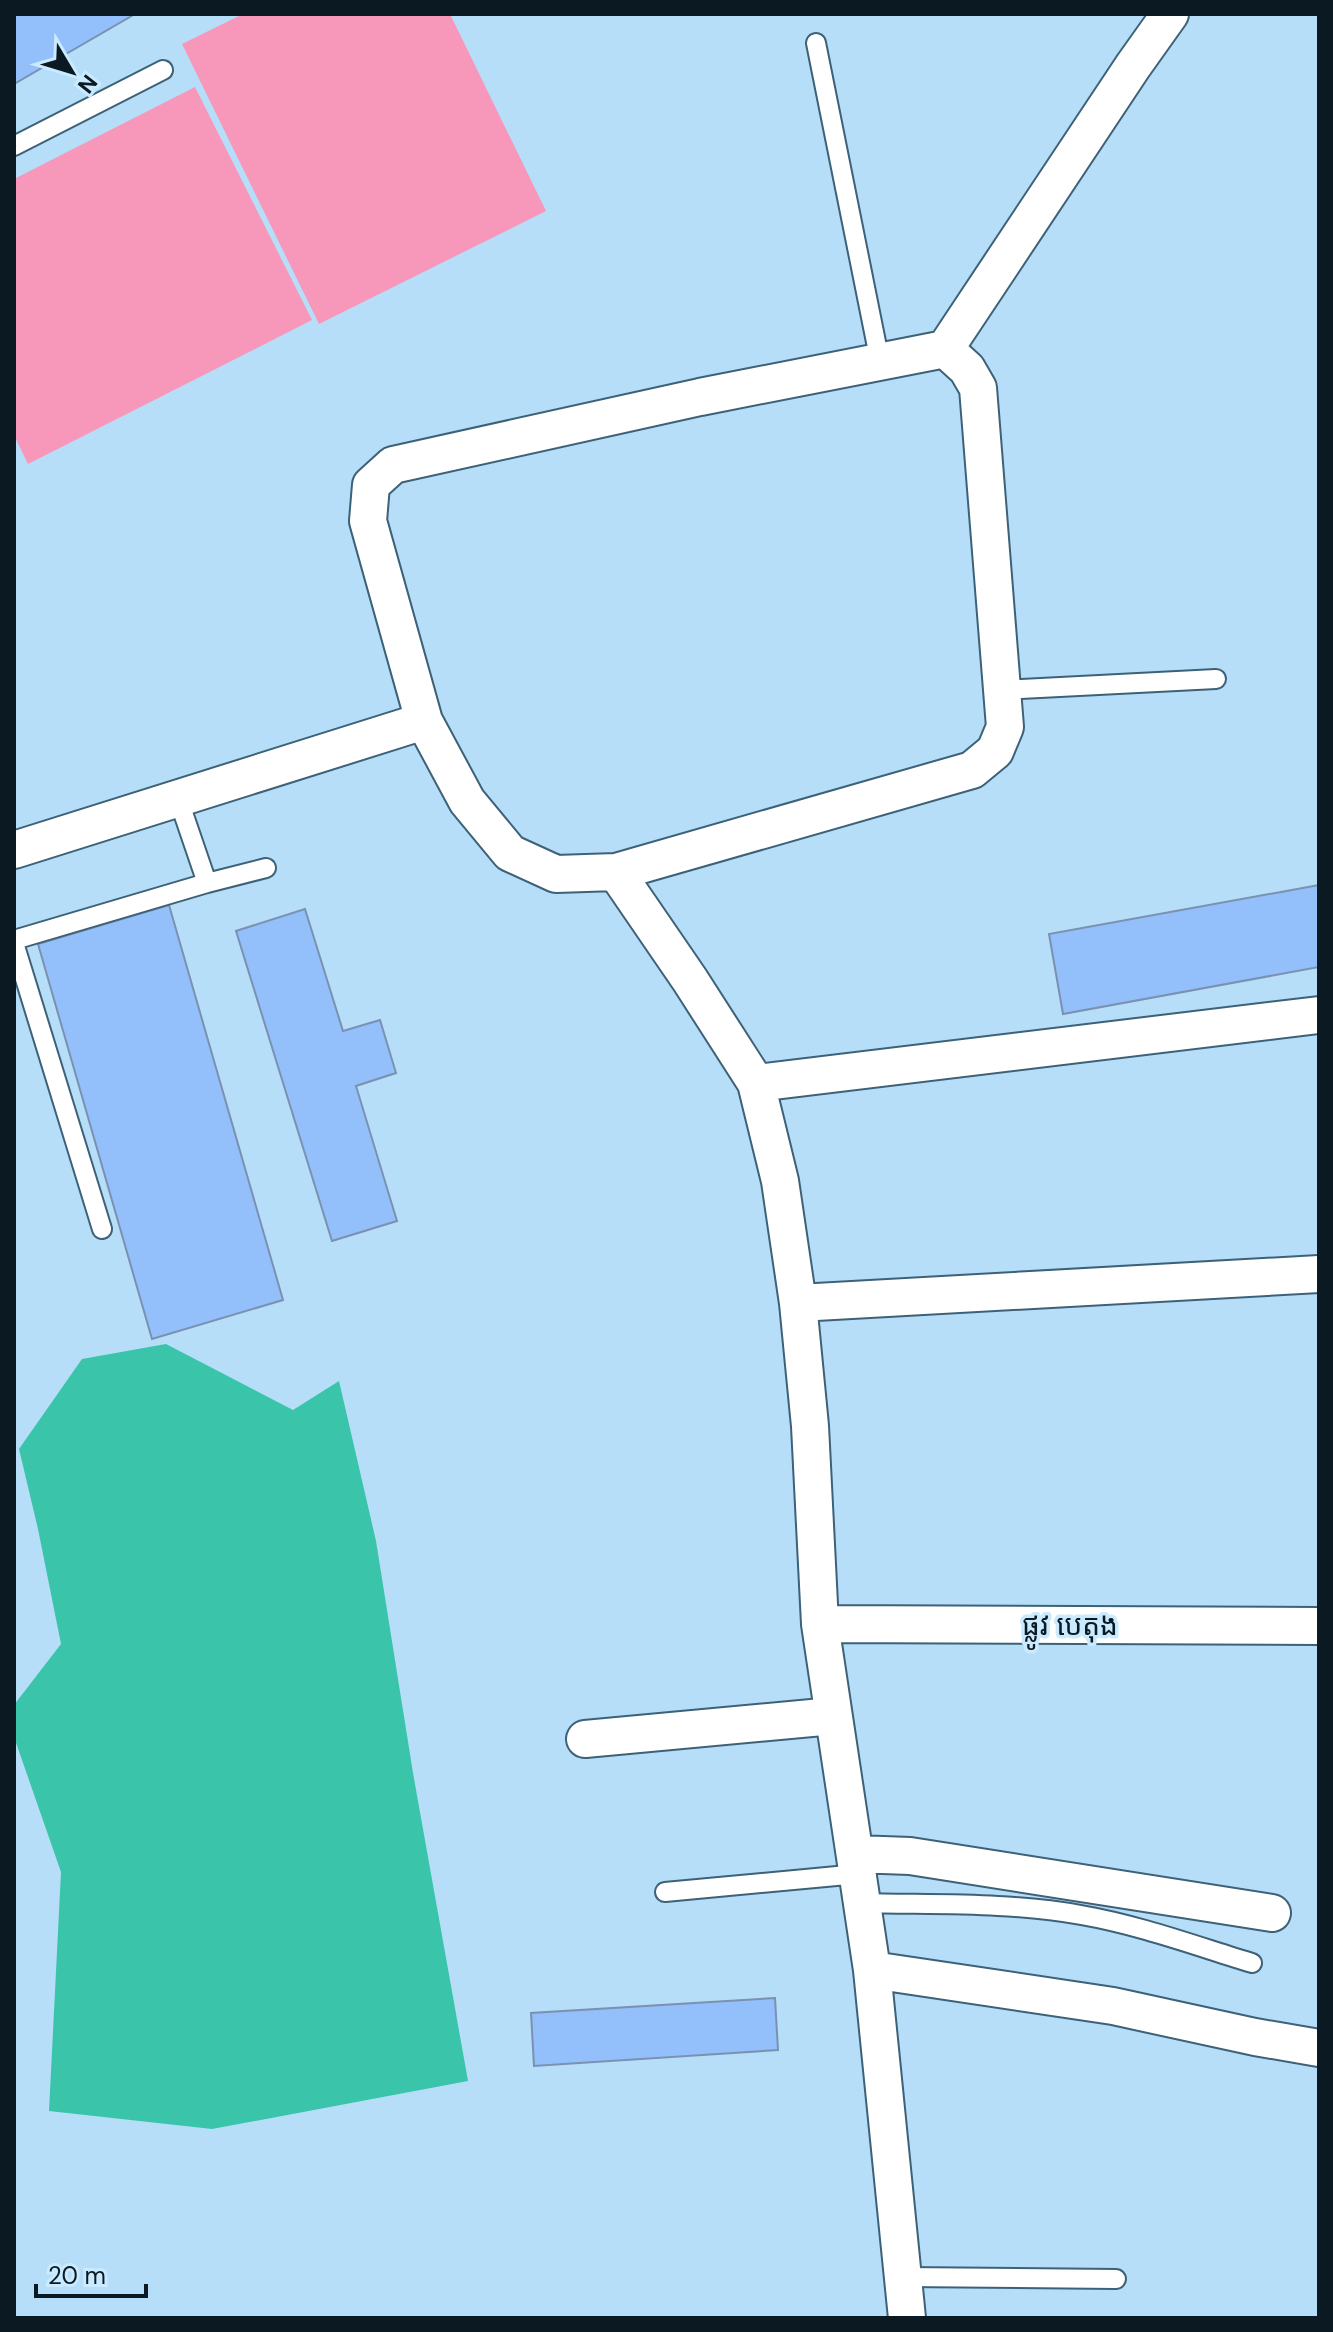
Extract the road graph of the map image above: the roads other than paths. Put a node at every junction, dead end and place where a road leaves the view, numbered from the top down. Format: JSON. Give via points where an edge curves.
{"nodes":[{"id":1,"x":1170,"y":14,"type":"edge"},
{"id":2,"x":816,"y":43,"type":"dead end"},
{"id":3,"x":163,"y":70,"type":"dead end"},
{"id":4,"x":14,"y":146,"type":"edge"},
{"id":5,"x":945,"y":349,"type":"junction"},
{"id":6,"x":880,"y":362,"type":"junction"},
{"id":7,"x":1216,"y":679,"type":"dead end"},
{"id":8,"x":1003,"y":690,"type":"junction"},
{"id":9,"x":424,"y":721,"type":"junction"},
{"id":10,"x":178,"y":798,"type":"junction"},
{"id":11,"x":14,"y":850,"type":"edge"},
{"id":12,"x":266,"y":868,"type":"dead end"},
{"id":13,"x":616,"y":872,"type":"junction"},
{"id":14,"x":207,"y":883,"type":"junction"},
{"id":15,"x":14,"y":941,"type":"edge"},
{"id":16,"x":1319,"y":1015,"type":"edge"},
{"id":17,"x":756,"y":1083,"type":"junction"},
{"id":18,"x":102,"y":1229,"type":"dead end"},
{"id":19,"x":1319,"y":1274,"type":"edge"},
{"id":20,"x":798,"y":1303,"type":"junction"},
{"id":21,"x":820,"y":1624,"type":"junction"},
{"id":22,"x":1319,"y":1626,"type":"edge"},
{"id":23,"x":833,"y":1716,"type":"junction"},
{"id":24,"x":585,"y":1739,"type":"dead end"},
{"id":25,"x":858,"y":1877,"type":"junction"},
{"id":26,"x":665,"y":1892,"type":"dead end"},
{"id":27,"x":1272,"y":1913,"type":"dead end"},
{"id":28,"x":1252,"y":1963,"type":"dead end"},
{"id":29,"x":872,"y":1970,"type":"junction"},
{"id":30,"x":1319,"y":2048,"type":"edge"},
{"id":31,"x":903,"y":2277,"type":"junction"},
{"id":32,"x":1116,"y":2279,"type":"dead end"},
{"id":33,"x":907,"y":2318,"type":"edge"}],
"edges":[{"from":1,"to":5,"type":"street"},
{"from":2,"to":6,"type":"lane"},
{"from":3,"to":4,"type":"lane"},
{"from":5,"to":6,"type":"street"},
{"from":5,"to":8,"type":"street","via":[[978,388]]},
{"from":6,"to":9,"type":"street","via":[[393,465],[371,485],[368,521]]},
{"from":7,"to":8,"type":"lane"},
{"from":8,"to":13,"type":"street","via":[[1005,727],[995,751],[972,770]]},
{"from":9,"to":10,"type":"street"},
{"from":9,"to":13,"type":"street","via":[[467,801],[510,853],[556,874]]},
{"from":10,"to":11,"type":"street"},
{"from":10,"to":14,"type":"lane"},
{"from":12,"to":14,"type":"lane"},
{"from":13,"to":17,"type":"street"},
{"from":14,"to":15,"type":"lane"},
{"from":15,"to":18,"type":"lane"},
{"from":16,"to":17,"type":"street"},
{"from":17,"to":20,"type":"street","via":[[780,1181]]},
{"from":19,"to":20,"type":"street"},
{"from":20,"to":21,"type":"street"},
{"from":21,"to":22,"type":"street","name":"ផ្លូវ បេតុង"},
{"from":21,"to":23,"type":"street"},
{"from":23,"to":24,"type":"street"},
{"from":23,"to":25,"type":"street"},
{"from":25,"to":26,"type":"lane"},
{"from":25,"to":27,"type":"street","via":[[910,1856]]},
{"from":25,"to":28,"type":"lane","via":[[1083,1915]]},
{"from":25,"to":29,"type":"street"},
{"from":29,"to":30,"type":"street","via":[[1113,2006]]},
{"from":29,"to":31,"type":"street"},
{"from":31,"to":32,"type":"lane"},
{"from":31,"to":33,"type":"street"}]}
